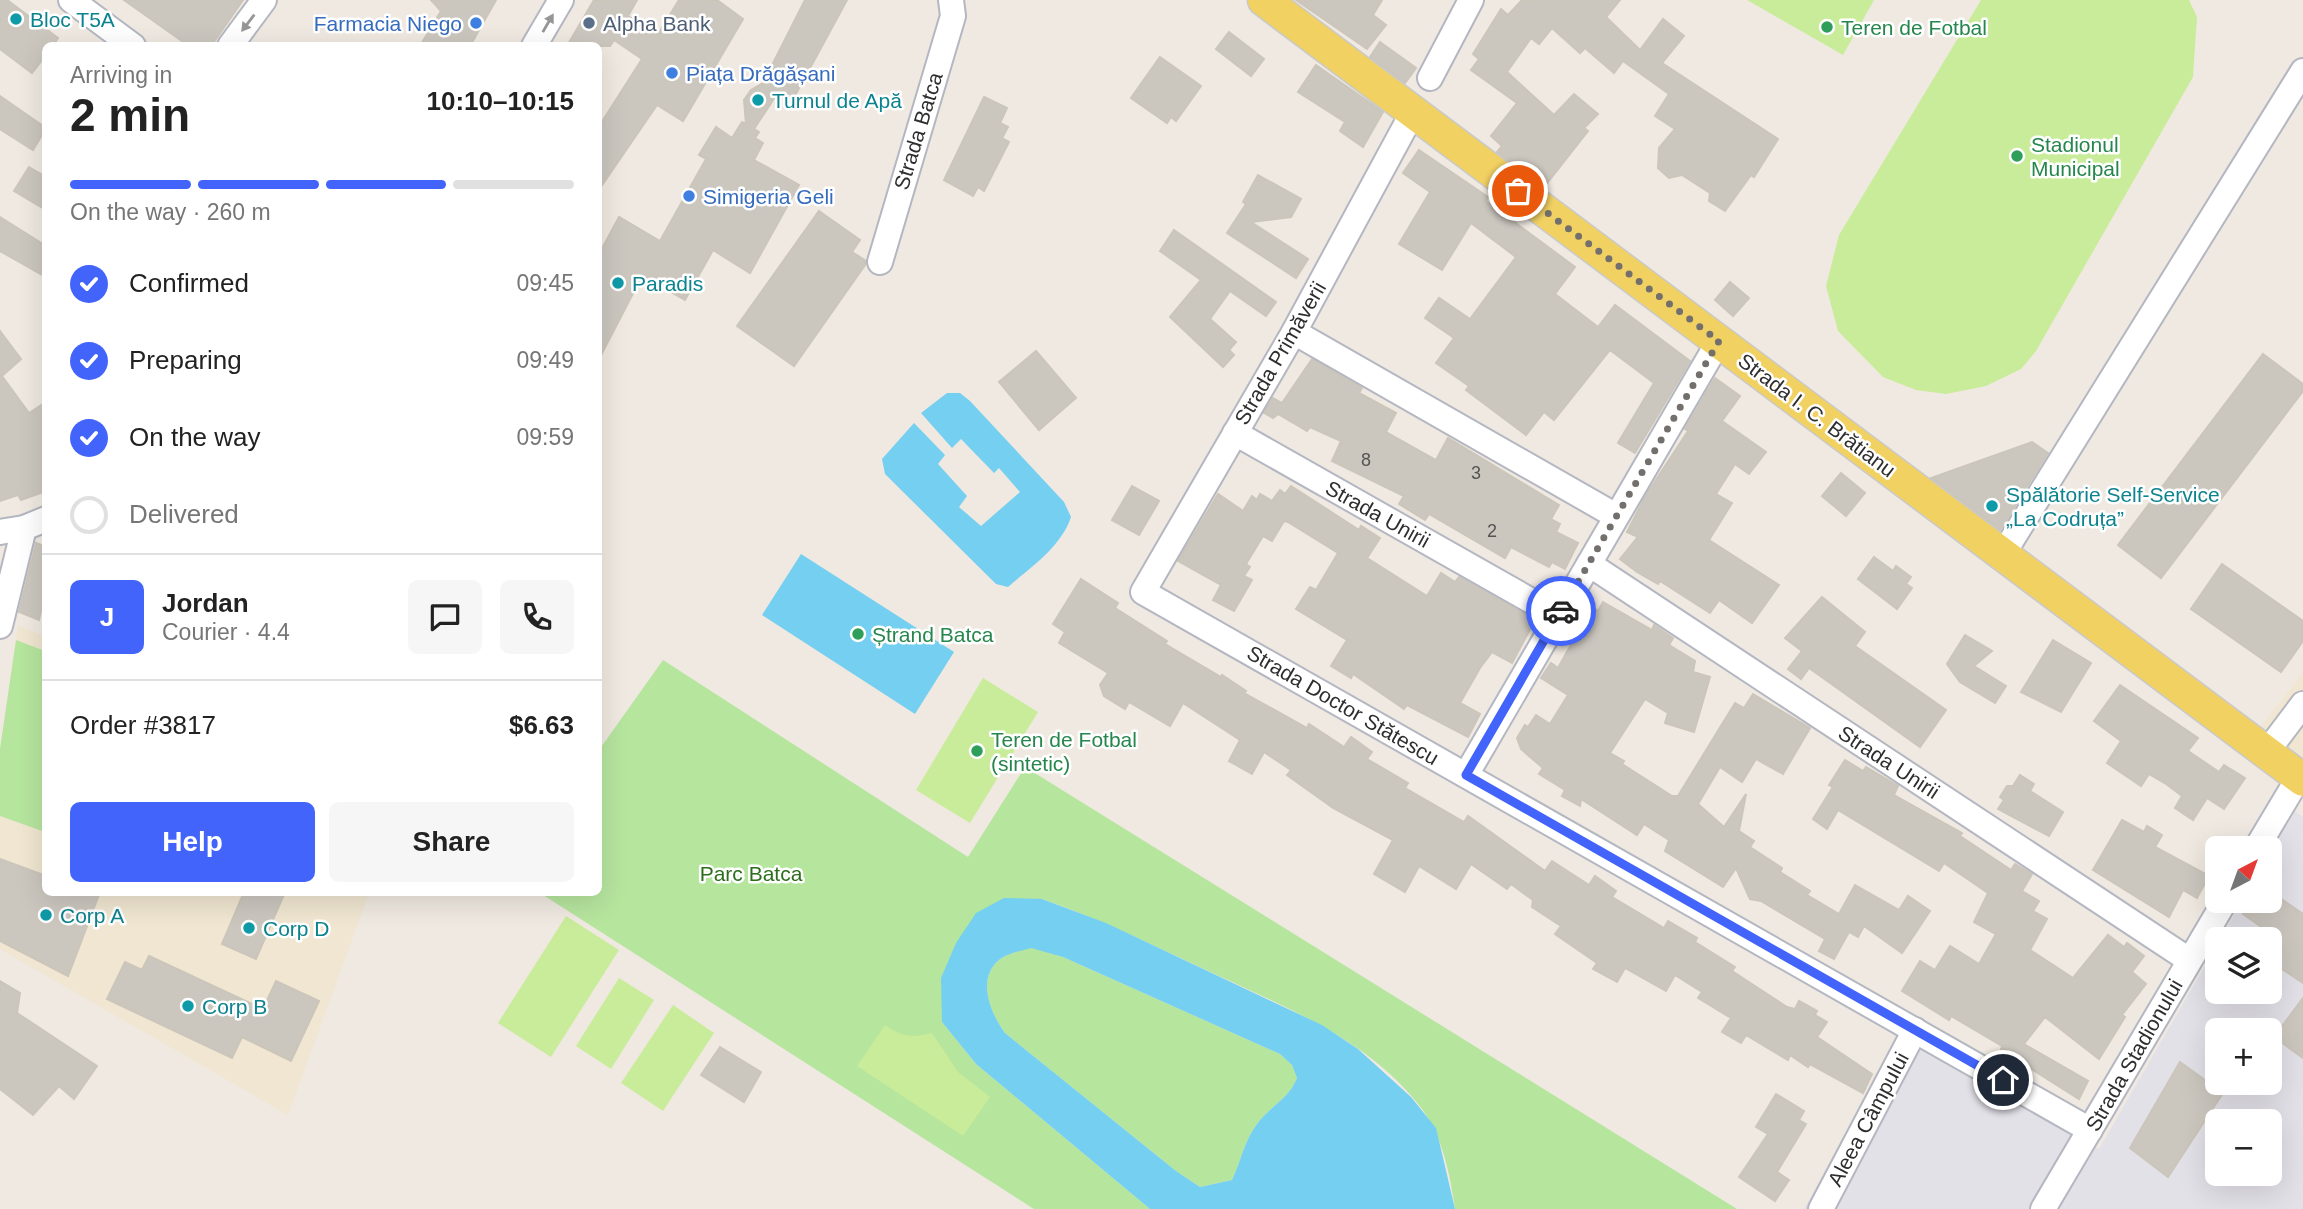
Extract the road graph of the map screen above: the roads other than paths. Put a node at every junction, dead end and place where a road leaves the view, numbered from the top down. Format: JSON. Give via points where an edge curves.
{"nodes":[{"id":1,"x":71,"y":0,"type":"edge"},
{"id":2,"x":264,"y":0,"type":"edge"},
{"id":3,"x":561,"y":0,"type":"edge"},
{"id":4,"x":951,"y":0,"type":"edge"},
{"id":5,"x":1264,"y":0,"type":"edge"},
{"id":6,"x":1471,"y":0,"type":"edge"},
{"id":7,"x":128,"y":42,"type":"edge"},
{"id":8,"x":233,"y":42,"type":"edge"},
{"id":9,"x":536,"y":42,"type":"edge"},
{"id":10,"x":2303,"y":71,"type":"edge"},
{"id":11,"x":1430,"y":78,"type":"dead end"},
{"id":12,"x":1413,"y":112,"type":"junction"},
{"id":13,"x":880,"y":262,"type":"dead end"},
{"id":14,"x":1294,"y":332,"type":"junction"},
{"id":15,"x":1719,"y":341,"type":"junction"},
{"id":16,"x":1235,"y":433,"type":"junction"},
{"id":17,"x":1616,"y":516,"type":"junction"},
{"id":18,"x":23,"y":526,"type":"edge"},
{"id":19,"x":2003,"y":554,"type":"junction"},
{"id":20,"x":1589,"y":564,"type":"junction"},
{"id":21,"x":1143,"y":592,"type":"joint"},
{"id":22,"x":1558,"y":616,"type":"junction"},
{"id":23,"x":0,"y":626,"type":"edge"},
{"id":24,"x":2303,"y":704,"type":"edge"},
{"id":25,"x":2266,"y":753,"type":"junction"},
{"id":26,"x":1466,"y":775,"type":"junction"},
{"id":27,"x":2301,"y":778,"type":"edge"},
{"id":28,"x":2264,"y":836,"type":"edge"},
{"id":29,"x":2217,"y":914,"type":"edge"},
{"id":30,"x":2189,"y":960,"type":"junction"},
{"id":31,"x":1915,"y":1030,"type":"junction"},
{"id":32,"x":2090,"y":1130,"type":"junction"},
{"id":33,"x":1821,"y":1209,"type":"edge"},
{"id":34,"x":2043,"y":1209,"type":"edge"}],
"edges":[{"from":1,"to":7,"type":"street"},
{"from":2,"to":8,"type":"street","one_way":true},
{"from":9,"to":3,"type":"street","one_way":true},
{"from":4,"to":13,"type":"street","name":"Strada Batca","via":[[953,16]]},
{"from":5,"to":12,"type":"main road","name":"Strada I. C. Brătianu"},
{"from":6,"to":11,"type":"street"},
{"from":10,"to":19,"type":"street"},
{"from":12,"to":14,"type":"street","name":"Strada Primăverii"},
{"from":12,"to":15,"type":"main road","name":"Strada I. C. Brătianu"},
{"from":14,"to":16,"type":"street","name":"Strada Primăverii"},
{"from":14,"to":17,"type":"street"},
{"from":15,"to":17,"type":"street"},
{"from":15,"to":19,"type":"main road","name":"Strada I. C. Brătianu"},
{"from":16,"to":21,"type":"street","name":"Strada Primăverii"},
{"from":16,"to":22,"type":"street","name":"Strada Unirii"},
{"from":17,"to":20,"type":"street"},
{"from":18,"to":23,"type":"street"},
{"from":19,"to":25,"type":"main road","name":"Strada I. C. Brătianu"},
{"from":20,"to":22,"type":"street"},
{"from":20,"to":30,"type":"street","name":"Strada Unirii"},
{"from":21,"to":26,"type":"street","name":"Strada Doctor Stătescu"},
{"from":22,"to":26,"type":"street"},
{"from":24,"to":25,"type":"street"},
{"from":25,"to":27,"type":"main road","name":"Strada I. C. Brătianu"},
{"from":26,"to":31,"type":"street","name":"Strada Doctor Stătescu"},
{"from":27,"to":28,"type":"street"},
{"from":29,"to":30,"type":"street","name":"Strada Stadionului"},
{"from":30,"to":32,"type":"street","name":"Strada Stadionului"},
{"from":31,"to":32,"type":"street","name":"Strada Doctor Stătescu"},
{"from":31,"to":33,"type":"street","name":"Aleea Câmpului"},
{"from":32,"to":34,"type":"street","name":"Strada Stadionului"}]}
